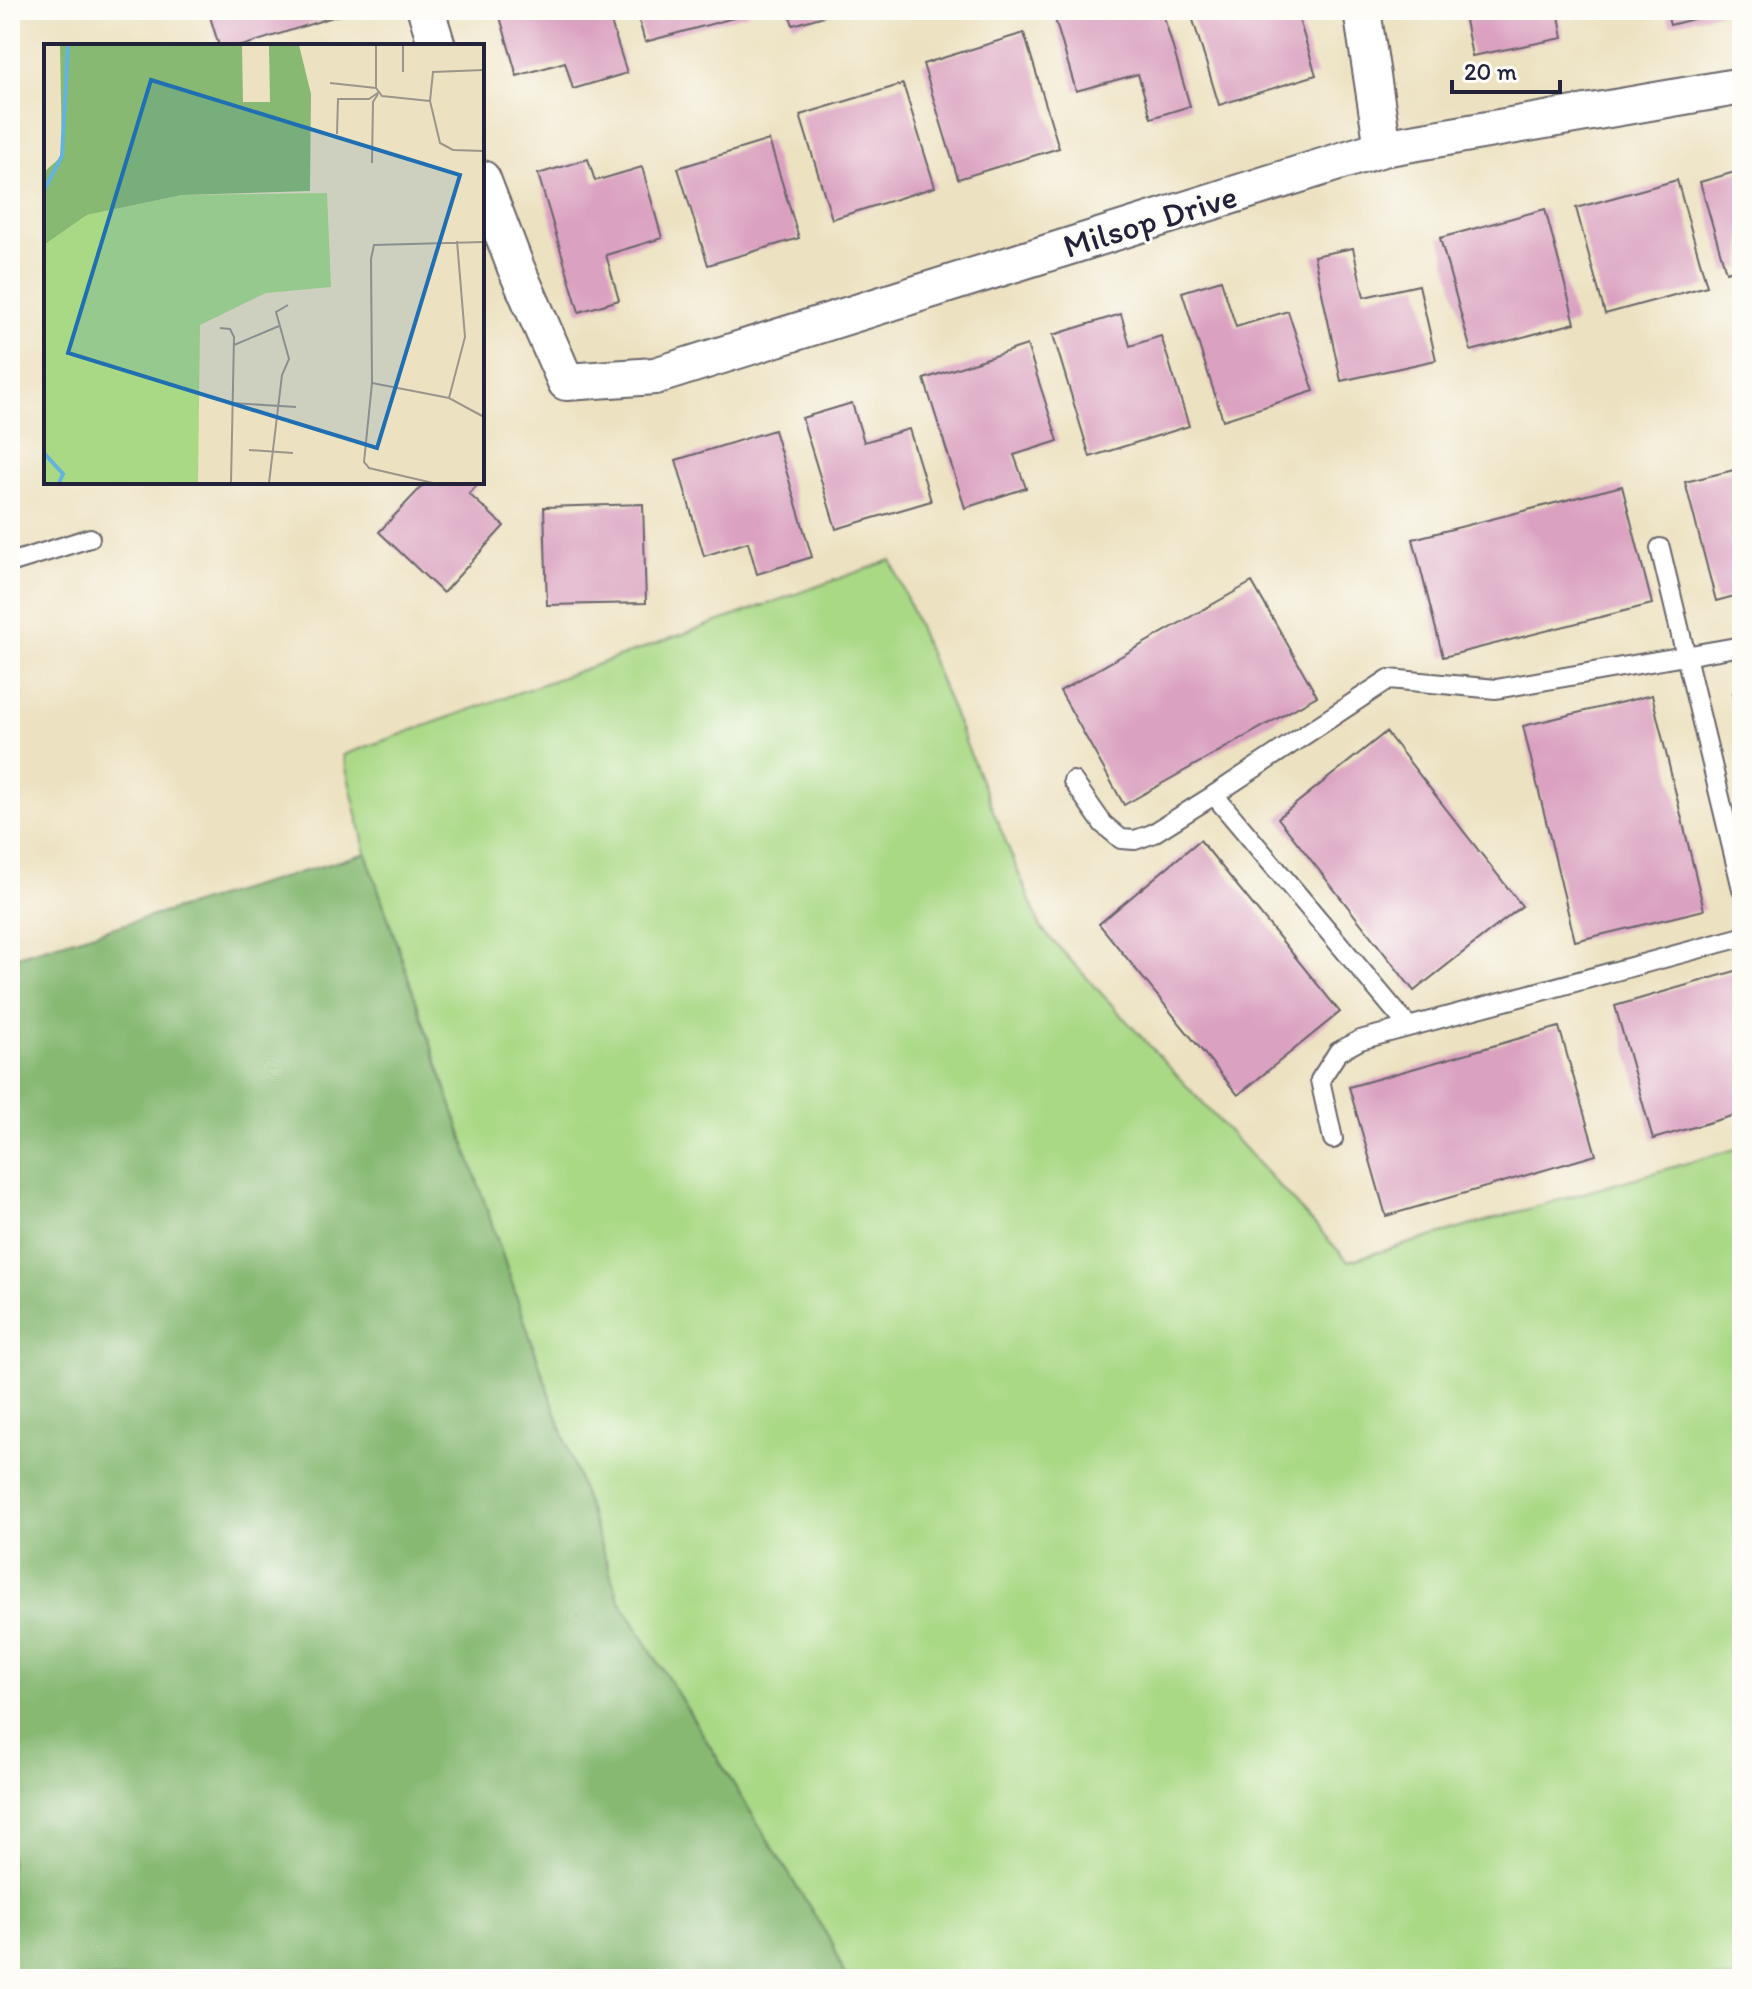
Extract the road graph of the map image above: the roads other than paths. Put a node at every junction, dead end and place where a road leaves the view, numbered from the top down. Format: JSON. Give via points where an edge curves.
{"nodes":[{"id":1,"x":426,"y":10,"type":"edge"},
{"id":2,"x":1362,"y":10,"type":"edge"},
{"id":3,"x":436,"y":44,"type":"edge"},
{"id":4,"x":1742,"y":86,"type":"edge"},
{"id":5,"x":1383,"y":148,"type":"junction"},
{"id":6,"x":484,"y":184,"type":"edge"},
{"id":7,"x":90,"y":538,"type":"dead end"},
{"id":8,"x":1660,"y":548,"type":"dead end"},
{"id":9,"x":10,"y":563,"type":"edge"},
{"id":10,"x":1742,"y":646,"type":"edge"},
{"id":11,"x":1684,"y":656,"type":"junction"},
{"id":12,"x":1073,"y":781,"type":"dead end"},
{"id":13,"x":1214,"y":795,"type":"junction"},
{"id":14,"x":1742,"y":889,"type":"edge"},
{"id":15,"x":1742,"y":937,"type":"edge"},
{"id":16,"x":1408,"y":1026,"type":"junction"},
{"id":17,"x":1333,"y":1139,"type":"dead end"}],
"edges":[{"from":1,"to":3,"type":"street"},
{"from":2,"to":5,"type":"street"},
{"from":4,"to":5,"type":"street","name":"Milsop Drive"},
{"from":5,"to":6,"type":"street","name":"Milsop Drive","via":[[655,376],[566,382]]},
{"from":7,"to":9,"type":"lane"},
{"from":8,"to":11,"type":"lane"},
{"from":10,"to":11,"type":"lane"},
{"from":11,"to":13,"type":"lane","via":[[1496,689],[1389,679]]},
{"from":11,"to":14,"type":"lane"},
{"from":12,"to":13,"type":"lane","via":[[1103,824],[1121,839],[1152,834]]},
{"from":13,"to":16,"type":"lane"},
{"from":15,"to":16,"type":"lane"},
{"from":16,"to":17,"type":"lane","via":[[1360,1040],[1338,1052],[1325,1068],[1321,1089]]}]}
